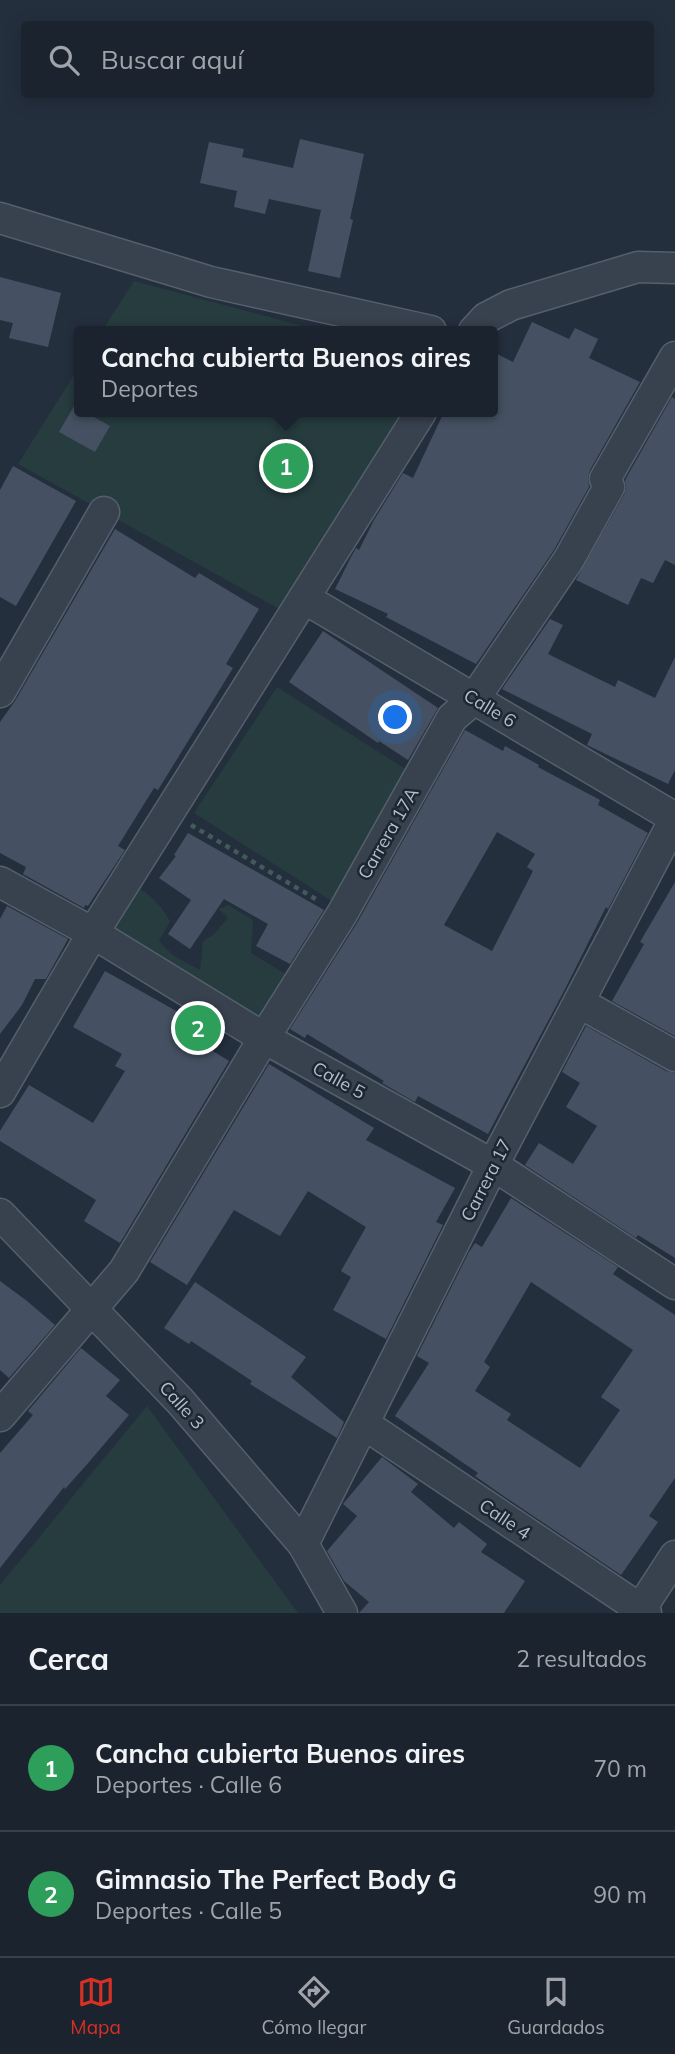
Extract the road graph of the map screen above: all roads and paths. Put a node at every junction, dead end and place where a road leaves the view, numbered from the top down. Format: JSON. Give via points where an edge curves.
{"nodes":[{"id":1,"x":0,"y":218,"type":"edge"},
{"id":2,"x":675,"y":268,"type":"edge"},
{"id":3,"x":409,"y":326,"type":"edge"},
{"id":4,"x":479,"y":326,"type":"edge"},
{"id":5,"x":675,"y":357,"type":"edge"},
{"id":6,"x":418,"y":417,"type":"edge"},
{"id":7,"x":104,"y":512,"type":"dead end"},
{"id":8,"x":304,"y":598,"type":"junction"},
{"id":9,"x":0,"y":692,"type":"edge"},
{"id":10,"x":474,"y":699,"type":"junction"},
{"id":11,"x":169,"y":812,"type":"junction"},
{"id":12,"x":675,"y":818,"type":"edge"},
{"id":13,"x":0,"y":882,"type":"edge"},
{"id":14,"x":342,"y":914,"type":"junction"},
{"id":15,"x":93,"y":933,"type":"junction"},
{"id":16,"x":580,"y":1003,"type":"junction"},
{"id":17,"x":264,"y":1038,"type":"junction"},
{"id":18,"x":675,"y":1056,"type":"edge"},
{"id":19,"x":0,"y":1092,"type":"edge"},
{"id":20,"x":493,"y":1165,"type":"junction"},
{"id":21,"x":0,"y":1214,"type":"edge"},
{"id":22,"x":675,"y":1284,"type":"edge"},
{"id":23,"x":92,"y":1309,"type":"junction"},
{"id":24,"x":0,"y":1416,"type":"edge"},
{"id":25,"x":365,"y":1424,"type":"junction"},
{"id":26,"x":303,"y":1544,"type":"junction"},
{"id":27,"x":675,"y":1556,"type":"edge"},
{"id":28,"x":642,"y":1612,"type":"edge"},
{"id":29,"x":342,"y":1613,"type":"edge"}],
"edges":[{"from":1,"to":3,"type":"street","via":[[211,282]]},
{"from":2,"to":4,"type":"street","via":[[638,267],[511,305]]},
{"from":5,"to":10,"type":"street","name":"Carrera 17A","via":[[605,480],[609,487],[569,559]]},
{"from":6,"to":8,"type":"street"},
{"from":7,"to":9,"type":"street"},
{"from":8,"to":10,"type":"street","name":"Calle 6"},
{"from":8,"to":11,"type":"street"},
{"from":10,"to":12,"type":"street","name":"Calle 6"},
{"from":10,"to":14,"type":"street","name":"Carrera 17A","via":[[452,718]]},
{"from":11,"to":14,"type":"path"},
{"from":11,"to":15,"type":"street"},
{"from":12,"to":16,"type":"street","name":"Carrera 17"},
{"from":13,"to":15,"type":"street","name":"Calle 5"},
{"from":14,"to":17,"type":"street","name":"Carrera 17A"},
{"from":15,"to":17,"type":"street","name":"Calle 5"},
{"from":15,"to":19,"type":"street"},
{"from":16,"to":18,"type":"street"},
{"from":16,"to":20,"type":"street","name":"Carrera 17"},
{"from":17,"to":20,"type":"street","name":"Calle 5"},
{"from":17,"to":23,"type":"street","name":"Carrera 17A","via":[[124,1270]]},
{"from":20,"to":22,"type":"street","name":"Calle 5"},
{"from":20,"to":25,"type":"street","name":"Carrera 17"},
{"from":21,"to":23,"type":"street","name":"Calle 3"},
{"from":23,"to":24,"type":"street","name":"Carrera 17A"},
{"from":23,"to":26,"type":"street","name":"Calle 3","via":[[180,1401]]},
{"from":25,"to":26,"type":"street","name":"Carrera 17"},
{"from":25,"to":28,"type":"street","name":"Calle 4"},
{"from":26,"to":29,"type":"street","name":"Calle 3"},
{"from":27,"to":28,"type":"street"}]}
